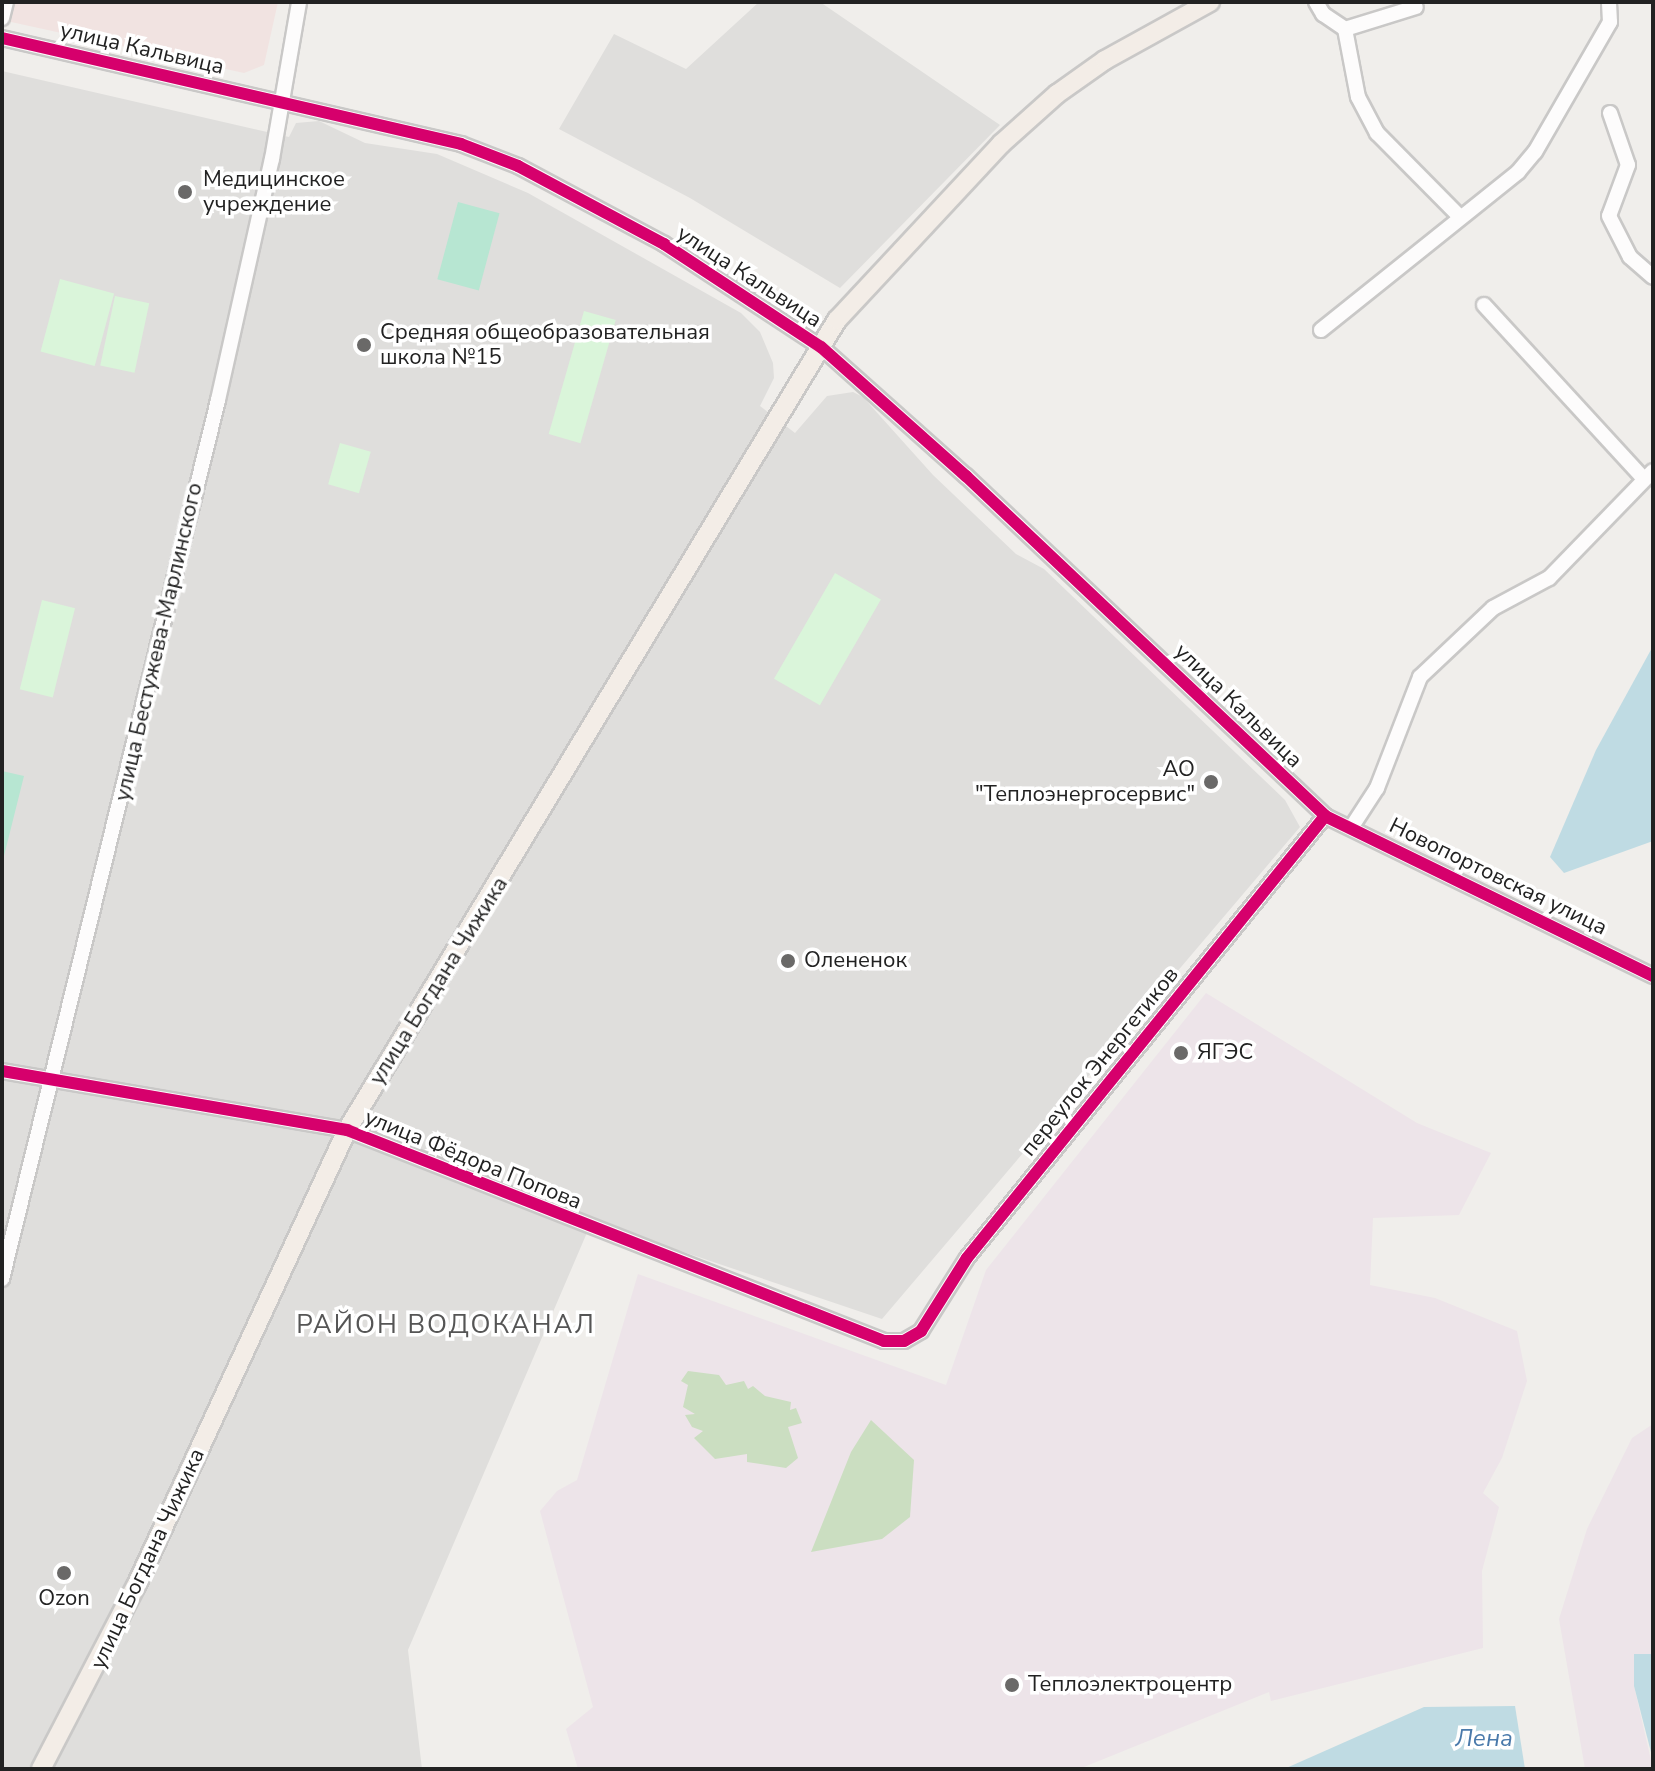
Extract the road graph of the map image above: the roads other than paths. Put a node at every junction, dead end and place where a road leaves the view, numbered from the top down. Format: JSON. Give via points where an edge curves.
{"nodes":[{"id":1,"x":6,"y":2,"type":"edge"},
{"id":2,"x":299,"y":2,"type":"edge"},
{"id":3,"x":1210,"y":2,"type":"edge"},
{"id":4,"x":1316,"y":2,"type":"edge"},
{"id":5,"x":1609,"y":2,"type":"edge"},
{"id":6,"x":1416,"y":7,"type":"dead end"},
{"id":7,"x":2,"y":18,"type":"edge"},
{"id":8,"x":1345,"y":29,"type":"junction"},
{"id":9,"x":2,"y":38,"type":"edge"},
{"id":10,"x":282,"y":100,"type":"junction"},
{"id":11,"x":1610,"y":113,"type":"dead end"},
{"id":12,"x":1460,"y":217,"type":"junction"},
{"id":13,"x":1653,"y":277,"type":"edge"},
{"id":14,"x":1484,"y":305,"type":"dead end"},
{"id":15,"x":1321,"y":330,"type":"dead end"},
{"id":16,"x":821,"y":347,"type":"junction"},
{"id":17,"x":1648,"y":475,"type":"edge"},
{"id":18,"x":1325,"y":816,"type":"junction"},
{"id":19,"x":1351,"y":828,"type":"junction"},
{"id":20,"x":1653,"y":976,"type":"edge"},
{"id":21,"x":2,"y":1071,"type":"edge"},
{"id":22,"x":50,"y":1079,"type":"junction"},
{"id":23,"x":347,"y":1130,"type":"junction"},
{"id":24,"x":2,"y":1279,"type":"edge"},
{"id":25,"x":913,"y":1338,"type":"joint"},
{"id":26,"x":41,"y":1769,"type":"edge"}],
"edges":[{"from":1,"to":7,"type":"street"},
{"from":2,"to":10,"type":"street","name":"улица Бестужева-Марлинского"},
{"from":3,"to":16,"type":"main road","name":"улица Богдана Чижика","via":[[1105,60],[1057,94],[1001,144],[837,320]]},
{"from":4,"to":8,"type":"street","via":[[1323,14]]},
{"from":5,"to":12,"type":"street","via":[[1610,22],[1535,152],[1501,188]]},
{"from":6,"to":8,"type":"street"},
{"from":8,"to":12,"type":"street","via":[[1366,115],[1389,147]]},
{"from":9,"to":10,"type":"street","name":"улица Кальвица"},
{"from":10,"to":16,"type":"street","name":"улица Кальвица","via":[[461,144],[518,166],[664,244]]},
{"from":10,"to":22,"type":"street","name":"улица Бестужева-Марлинского","via":[[218,400]]},
{"from":11,"to":13,"type":"street","via":[[1628,165],[1609,216],[1630,257]]},
{"from":12,"to":15,"type":"street"},
{"from":14,"to":17,"type":"street"},
{"from":16,"to":18,"type":"street","name":"улица Кальвица","via":[[978,486]]},
{"from":16,"to":23,"type":"main road","name":"улица Богдана Чижика"},
{"from":17,"to":19,"type":"street","via":[[1549,578],[1493,608],[1420,677],[1377,788]]},
{"from":18,"to":19,"type":"street","name":"Новопортовская улица"},
{"from":18,"to":25,"type":"street","name":"переулок Энергетиков","via":[[967,1258]]},
{"from":19,"to":20,"type":"street","name":"Новопортовская улица"},
{"from":21,"to":22,"type":"street","name":"улица Фёдора Попова"},
{"from":22,"to":23,"type":"street","name":"улица Фёдора Попова"},
{"from":22,"to":24,"type":"street","name":"улица Бестужева-Марлинского"},
{"from":23,"to":25,"type":"street","name":"улица Фёдора Попова","via":[[884,1341]]},
{"from":23,"to":26,"type":"main road","name":"улица Богдана Чижика","via":[[136,1586]]}]}
